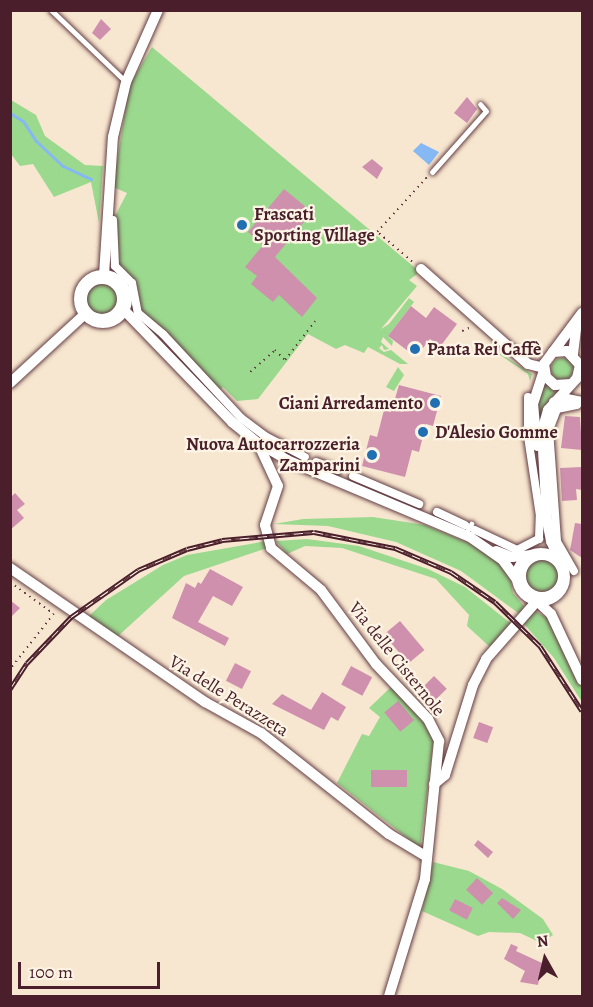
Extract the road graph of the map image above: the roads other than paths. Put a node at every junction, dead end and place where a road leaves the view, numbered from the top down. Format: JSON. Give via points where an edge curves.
{"nodes":[{"id":1,"x":51,"y":10,"type":"edge"},
{"id":2,"x":158,"y":10,"type":"edge"},
{"id":3,"x":126,"y":82,"type":"junction"},
{"id":4,"x":480,"y":104,"type":"dead end"},
{"id":5,"x":432,"y":172,"type":"road end"},
{"id":6,"x":113,"y":220,"type":"dead end"},
{"id":7,"x":421,"y":269,"type":"road end"},
{"id":8,"x":104,"y":275,"type":"junction"},
{"id":9,"x":122,"y":307,"type":"junction"},
{"id":10,"x":84,"y":315,"type":"junction"},
{"id":11,"x":553,"y":352,"type":"junction"},
{"id":12,"x":578,"y":358,"type":"edge"},
{"id":13,"x":544,"y":370,"type":"junction"},
{"id":14,"x":581,"y":375,"type":"edge"},
{"id":15,"x":10,"y":383,"type":"edge"},
{"id":16,"x":571,"y":384,"type":"junction"},
{"id":17,"x":528,"y":398,"type":"dead end"},
{"id":18,"x":554,"y":402,"type":"junction"},
{"id":19,"x":582,"y":402,"type":"edge"},
{"id":20,"x":582,"y":407,"type":"edge"},
{"id":21,"x":258,"y":443,"type":"junction"},
{"id":22,"x":305,"y":457,"type":"dead end"},
{"id":23,"x":316,"y":462,"type":"dead end"},
{"id":24,"x":543,"y":469,"type":"junction"},
{"id":25,"x":338,"y":470,"type":"dead end"},
{"id":26,"x":353,"y":476,"type":"dead end"},
{"id":27,"x":419,"y":504,"type":"dead end"},
{"id":28,"x":437,"y":512,"type":"dead end"},
{"id":29,"x":547,"y":521,"type":"junction"},
{"id":30,"x":469,"y":528,"type":"junction"},
{"id":31,"x":490,"y":549,"type":"junction"},
{"id":32,"x":531,"y":555,"type":"junction"},
{"id":33,"x":562,"y":564,"type":"junction"},
{"id":34,"x":10,"y":568,"type":"edge"},
{"id":35,"x":574,"y":571,"type":"dead end"},
{"id":36,"x":517,"y":580,"type":"junction"},
{"id":37,"x":562,"y":584,"type":"junction"},
{"id":38,"x":537,"y":602,"type":"junction"},
{"id":39,"x":559,"y":630,"type":"junction"},
{"id":40,"x":582,"y":680,"type":"edge"},
{"id":41,"x":434,"y":784,"type":"junction"},
{"id":42,"x":427,"y":857,"type":"junction"},
{"id":43,"x":389,"y":996,"type":"edge"}],
"edges":[{"from":1,"to":3,"type":"lane"},
{"from":2,"to":3,"type":"street"},
{"from":3,"to":8,"type":"street","via":[[113,136]]},
{"from":4,"to":5,"type":"lane","via":[[486,111]]},
{"from":6,"to":22,"type":"street","via":[[115,266],[132,283],[138,313],[249,425]]},
{"from":7,"to":13,"type":"street","via":[[528,364]]},
{"from":8,"to":9,"type":"street","via":[[118,279],[126,289]]},
{"from":8,"to":10,"type":"street","via":[[91,277],[82,284],[78,300]]},
{"from":9,"to":9,"type":"street","via":[[120,294],[109,282],[91,284],[84,295],[85,307],[98,318],[114,314]]},
{"from":9,"to":10,"type":"street","via":[[113,321],[102,323]]},
{"from":9,"to":21,"type":"street","name":"Via delle Cisternole","via":[[232,422]]},
{"from":10,"to":15,"type":"street"},
{"from":11,"to":12,"type":"street"},
{"from":11,"to":12,"type":"street","via":[[582,313],[573,337]]},
{"from":11,"to":13,"type":"street"},
{"from":12,"to":14,"type":"street"},
{"from":13,"to":16,"type":"street","via":[[555,385]]},
{"from":13,"to":24,"type":"street","via":[[535,391],[532,421]]},
{"from":14,"to":16,"type":"street"},
{"from":16,"to":18,"type":"street"},
{"from":17,"to":30,"type":"street","via":[[528,437],[540,516],[539,539],[517,550]]},
{"from":18,"to":19,"type":"street"},
{"from":18,"to":24,"type":"street","via":[[543,425]]},
{"from":20,"to":35,"type":"street","via":[[573,404],[557,409],[549,430],[557,541]]},
{"from":21,"to":30,"type":"street","name":"Via delle Cisternole","via":[[287,460]]},
{"from":21,"to":41,"type":"street","name":"Via delle Cisternole","via":[[278,486],[265,525],[271,548],[321,590],[376,664],[429,719],[439,741]]},
{"from":23,"to":25,"type":"street"},
{"from":24,"to":29,"type":"street"},
{"from":26,"to":27,"type":"street"},
{"from":28,"to":30,"type":"street"},
{"from":29,"to":32,"type":"street","via":[[546,536]]},
{"from":29,"to":33,"type":"street"},
{"from":30,"to":31,"type":"street","name":"Via delle Cisternole"},
{"from":31,"to":32,"type":"street","name":"Via delle Cisternole","via":[[512,556]]},
{"from":31,"to":36,"type":"street","name":"Via delle Cisternole","via":[[510,567]]},
{"from":32,"to":33,"type":"street","name":"Via delle Cisternole","via":[[550,555]]},
{"from":32,"to":36,"type":"street","via":[[519,566]]},
{"from":33,"to":37,"type":"street"},
{"from":34,"to":42,"type":"street","name":"Via delle Perazzeta","via":[[195,696],[261,733],[389,834]]},
{"from":36,"to":38,"type":"street","name":"Via delle Cisternole","via":[[527,597]]},
{"from":37,"to":37,"type":"street","via":[[559,567],[549,558],[536,557],[523,571],[524,584],[537,596],[555,591]]},
{"from":37,"to":38,"type":"street","via":[[552,599]]},
{"from":37,"to":39,"type":"street","via":[[557,604]]},
{"from":38,"to":39,"type":"street"},
{"from":38,"to":41,"type":"street","via":[[486,659],[473,685],[446,775]]},
{"from":39,"to":40,"type":"street"},
{"from":41,"to":42,"type":"street","name":"Via delle Cisternole"},
{"from":42,"to":43,"type":"street","name":"Via delle Cisternole","via":[[419,906]]}]}
